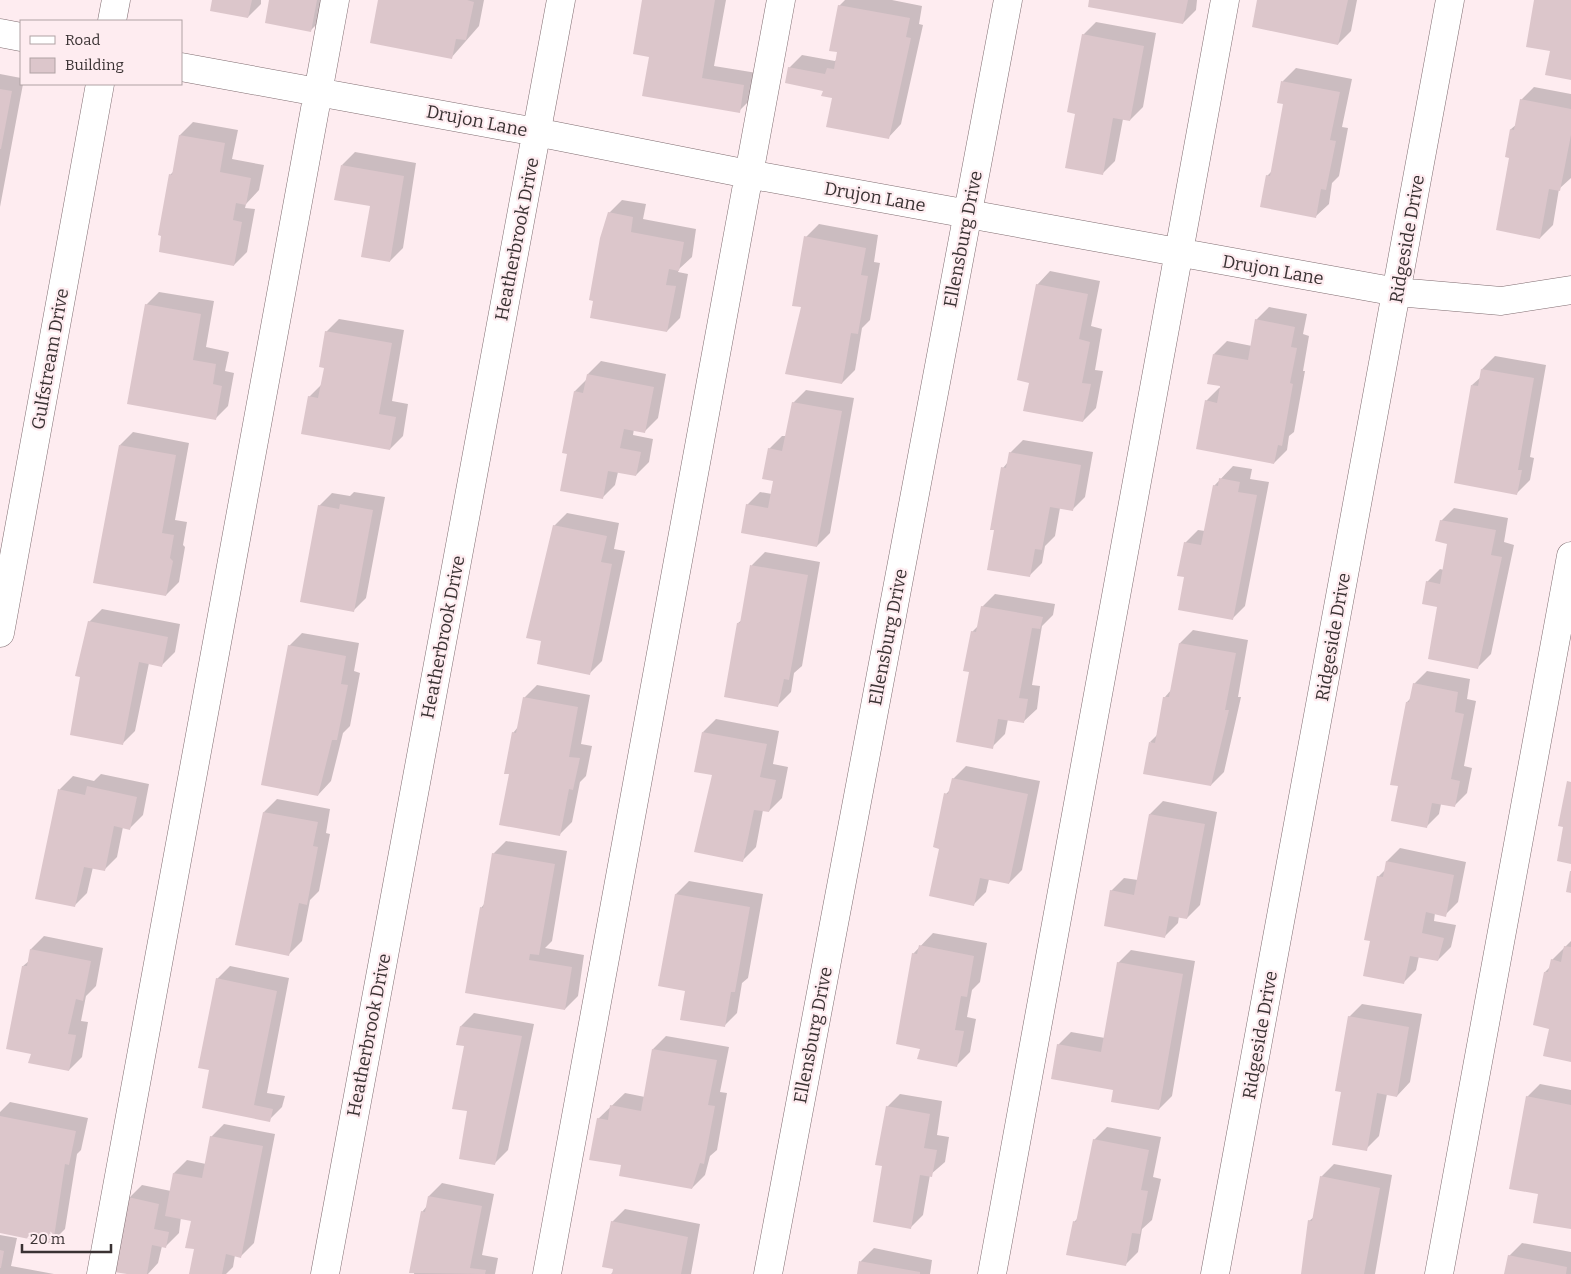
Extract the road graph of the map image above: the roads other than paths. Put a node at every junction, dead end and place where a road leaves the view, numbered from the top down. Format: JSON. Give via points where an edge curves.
{"nodes":[{"id":1,"x":116,"y":0,"type":"edge"},
{"id":2,"x":335,"y":0,"type":"edge"},
{"id":3,"x":561,"y":0,"type":"edge"},
{"id":4,"x":781,"y":0,"type":"edge"},
{"id":5,"x":1008,"y":0,"type":"edge"},
{"id":6,"x":1225,"y":0,"type":"edge"},
{"id":7,"x":1450,"y":0,"type":"edge"},
{"id":8,"x":112,"y":20,"type":"edge"},
{"id":9,"x":0,"y":33,"type":"edge"},
{"id":10,"x":20,"y":37,"type":"edge"},
{"id":11,"x":182,"y":67,"type":"edge"},
{"id":12,"x":100,"y":85,"type":"edge"},
{"id":13,"x":318,"y":91,"type":"junction"},
{"id":14,"x":536,"y":132,"type":"junction"},
{"id":15,"x":748,"y":174,"type":"junction"},
{"id":16,"x":967,"y":214,"type":"junction"},
{"id":17,"x":1179,"y":252,"type":"junction"},
{"id":18,"x":1571,"y":290,"type":"edge"},
{"id":19,"x":1397,"y":292,"type":"junction"},
{"id":20,"x":1571,"y":556,"type":"edge"},
{"id":21,"x":0,"y":633,"type":"edge"},
{"id":22,"x":102,"y":1274,"type":"edge"},
{"id":23,"x":325,"y":1274,"type":"edge"},
{"id":24,"x":547,"y":1274,"type":"edge"},
{"id":25,"x":768,"y":1274,"type":"edge"},
{"id":26,"x":992,"y":1274,"type":"edge"},
{"id":27,"x":1215,"y":1274,"type":"edge"},
{"id":28,"x":1439,"y":1274,"type":"edge"}],
"edges":[{"from":1,"to":8,"type":"street"},
{"from":2,"to":13,"type":"street"},
{"from":3,"to":14,"type":"street","name":"Heatherbrook Drive"},
{"from":4,"to":15,"type":"street"},
{"from":5,"to":16,"type":"street","name":"Ellensburg Drive"},
{"from":6,"to":17,"type":"street"},
{"from":7,"to":19,"type":"street","name":"Ridgeside Drive"},
{"from":9,"to":10,"type":"street"},
{"from":11,"to":13,"type":"street","name":"Drujon Lane"},
{"from":12,"to":21,"type":"street","name":"Gulfstream Drive"},
{"from":13,"to":14,"type":"street","name":"Drujon Lane"},
{"from":13,"to":22,"type":"street"},
{"from":14,"to":15,"type":"street","name":"Drujon Lane"},
{"from":14,"to":23,"type":"street","name":"Heatherbrook Drive"},
{"from":15,"to":16,"type":"street","name":"Drujon Lane"},
{"from":15,"to":24,"type":"street"},
{"from":16,"to":17,"type":"street","name":"Drujon Lane"},
{"from":16,"to":25,"type":"street","name":"Ellensburg Drive"},
{"from":17,"to":19,"type":"street","name":"Drujon Lane"},
{"from":17,"to":26,"type":"street"},
{"from":18,"to":19,"type":"street","name":"Drujon Lane","via":[[1501,301]]},
{"from":19,"to":27,"type":"street","name":"Ridgeside Drive"},
{"from":20,"to":28,"type":"street"}]}
